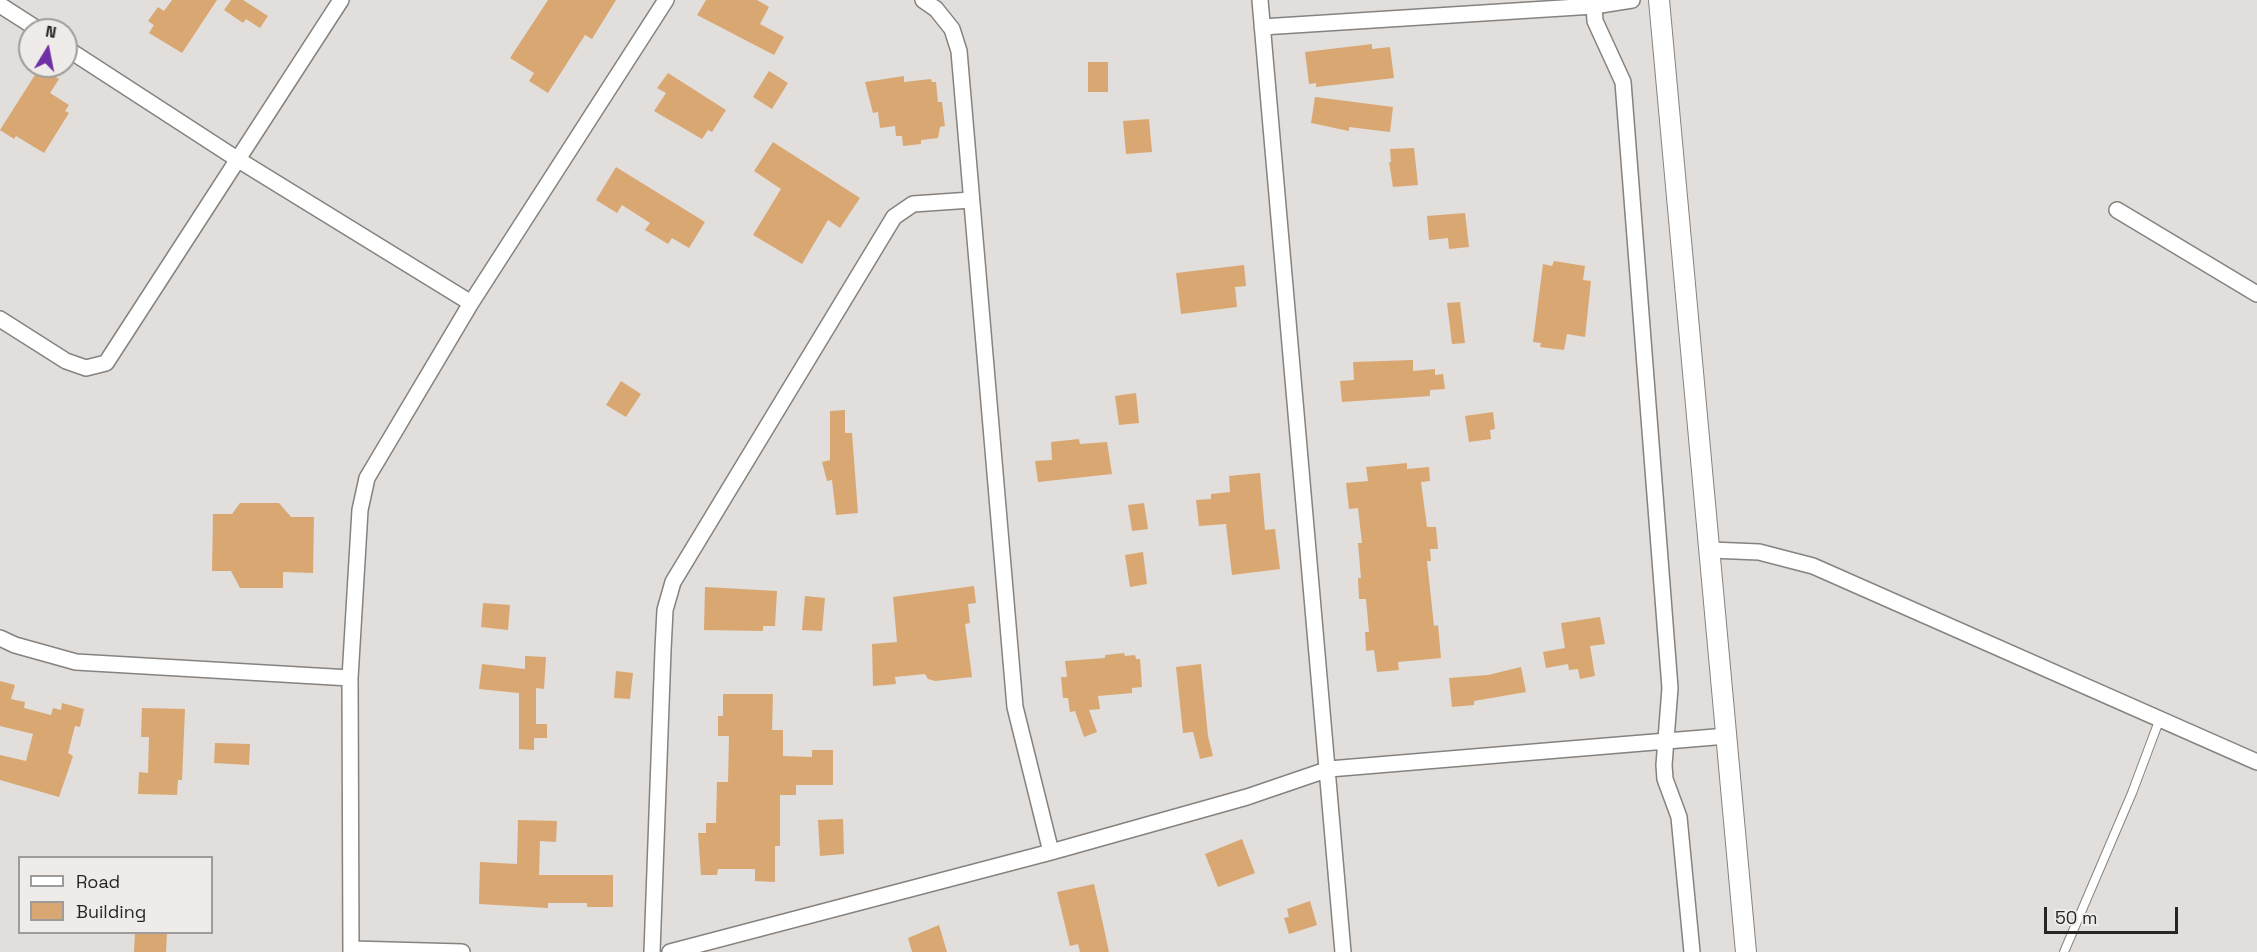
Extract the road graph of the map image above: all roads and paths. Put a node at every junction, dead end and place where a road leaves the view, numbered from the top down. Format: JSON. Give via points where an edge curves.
{"nodes":[{"id":1,"x":341,"y":0,"type":"edge"},
{"id":2,"x":666,"y":0,"type":"edge"},
{"id":3,"x":923,"y":0,"type":"edge"},
{"id":4,"x":1260,"y":0,"type":"edge"},
{"id":5,"x":1632,"y":0,"type":"edge"},
{"id":6,"x":1659,"y":0,"type":"edge"},
{"id":7,"x":0,"y":4,"type":"edge"},
{"id":8,"x":1594,"y":6,"type":"junction"},
{"id":9,"x":21,"y":18,"type":"edge"},
{"id":10,"x":1262,"y":27,"type":"junction"},
{"id":11,"x":78,"y":56,"type":"edge"},
{"id":12,"x":237,"y":159,"type":"junction"},
{"id":13,"x":971,"y":200,"type":"junction"},
{"id":14,"x":2117,"y":210,"type":"dead end"},
{"id":15,"x":2257,"y":294,"type":"edge"},
{"id":16,"x":471,"y":303,"type":"junction"},
{"id":17,"x":0,"y":319,"type":"edge"},
{"id":18,"x":1711,"y":550,"type":"junction"},
{"id":19,"x":0,"y":638,"type":"edge"},
{"id":20,"x":350,"y":678,"type":"junction"},
{"id":21,"x":2159,"y":721,"type":"junction"},
{"id":22,"x":1727,"y":735,"type":"junction"},
{"id":23,"x":1665,"y":740,"type":"junction"},
{"id":24,"x":2257,"y":762,"type":"edge"},
{"id":25,"x":1329,"y":770,"type":"junction"},
{"id":26,"x":1051,"y":852,"type":"junction"},
{"id":27,"x":351,"y":950,"type":"edge"},
{"id":28,"x":462,"y":952,"type":"edge"},
{"id":29,"x":652,"y":952,"type":"edge"},
{"id":30,"x":670,"y":952,"type":"edge"},
{"id":31,"x":1343,"y":952,"type":"edge"},
{"id":32,"x":1692,"y":952,"type":"edge"},
{"id":33,"x":1746,"y":952,"type":"edge"},
{"id":34,"x":2064,"y":952,"type":"edge"}],
"edges":[{"from":1,"to":12,"type":"street"},
{"from":2,"to":16,"type":"street"},
{"from":3,"to":13,"type":"street","via":[[952,29],[959,51]]},
{"from":4,"to":10,"type":"street"},
{"from":5,"to":8,"type":"street"},
{"from":6,"to":18,"type":"street"},
{"from":7,"to":9,"type":"street"},
{"from":8,"to":10,"type":"street"},
{"from":8,"to":23,"type":"street","via":[[1595,21],[1623,82],[1670,688]]},
{"from":10,"to":25,"type":"street"},
{"from":11,"to":12,"type":"street"},
{"from":12,"to":16,"type":"street"},
{"from":12,"to":17,"type":"street","via":[[106,363],[86,368],[66,361]]},
{"from":13,"to":26,"type":"street","via":[[1015,707]]},
{"from":13,"to":29,"type":"street","via":[[913,204],[894,217],[673,582],[665,610]]},
{"from":14,"to":15,"type":"street"},
{"from":16,"to":20,"type":"street","via":[[367,478],[360,510]]},
{"from":18,"to":21,"type":"street","via":[[1759,552],[1813,566]]},
{"from":18,"to":22,"type":"street"},
{"from":19,"to":20,"type":"street","via":[[76,662]]},
{"from":20,"to":27,"type":"street"},
{"from":21,"to":24,"type":"street"},
{"from":21,"to":34,"type":"lane"},
{"from":22,"to":23,"type":"street"},
{"from":22,"to":33,"type":"street"},
{"from":23,"to":25,"type":"street"},
{"from":23,"to":32,"type":"street","via":[[1665,779],[1679,817]]},
{"from":25,"to":26,"type":"street"},
{"from":25,"to":31,"type":"street"},
{"from":26,"to":30,"type":"street"},
{"from":27,"to":28,"type":"street"}]}
